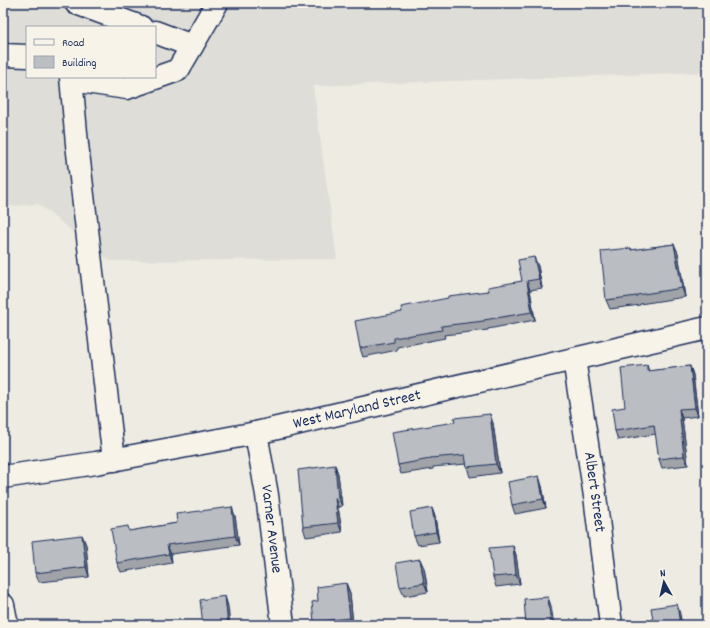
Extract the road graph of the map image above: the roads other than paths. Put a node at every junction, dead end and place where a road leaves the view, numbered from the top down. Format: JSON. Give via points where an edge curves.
{"nodes":[{"id":1,"x":76,"y":3,"type":"edge"},
{"id":2,"x":217,"y":3,"type":"edge"},
{"id":3,"x":138,"y":26,"type":"edge"},
{"id":4,"x":156,"y":32,"type":"edge"},
{"id":5,"x":192,"y":46,"type":"junction"},
{"id":6,"x":3,"y":55,"type":"edge"},
{"id":7,"x":26,"y":56,"type":"edge"},
{"id":8,"x":155,"y":78,"type":"edge"},
{"id":9,"x":156,"y":78,"type":"edge"},
{"id":10,"x":72,"y":79,"type":"edge"},
{"id":11,"x":707,"y":328,"type":"edge"},
{"id":12,"x":574,"y":359,"type":"junction"},
{"id":13,"x":256,"y":433,"type":"junction"},
{"id":14,"x":114,"y":460,"type":"junction"},
{"id":15,"x":3,"y":477,"type":"edge"},
{"id":16,"x":3,"y":606,"type":"edge"},
{"id":17,"x":7,"y":625,"type":"edge"},
{"id":18,"x":283,"y":625,"type":"edge"},
{"id":19,"x":611,"y":625,"type":"edge"}],
"edges":[{"from":1,"to":3,"type":"street"},
{"from":2,"to":5,"type":"street"},
{"from":4,"to":5,"type":"street"},
{"from":5,"to":9,"type":"street","via":[[178,70]]},
{"from":6,"to":7,"type":"street"},
{"from":8,"to":10,"type":"street","via":[[127,88]]},
{"from":10,"to":14,"type":"street","via":[[77,144]]},
{"from":11,"to":12,"type":"street","name":"West Maryland Street"},
{"from":12,"to":13,"type":"street","name":"West Maryland Street"},
{"from":12,"to":19,"type":"street","name":"Albert Street","via":[[596,496]]},
{"from":13,"to":14,"type":"street","name":"West Maryland Street"},
{"from":13,"to":18,"type":"street","name":"Varner Avenue","via":[[267,495]]},
{"from":14,"to":15,"type":"street","name":"West Maryland Street"},
{"from":16,"to":17,"type":"street"}]}
